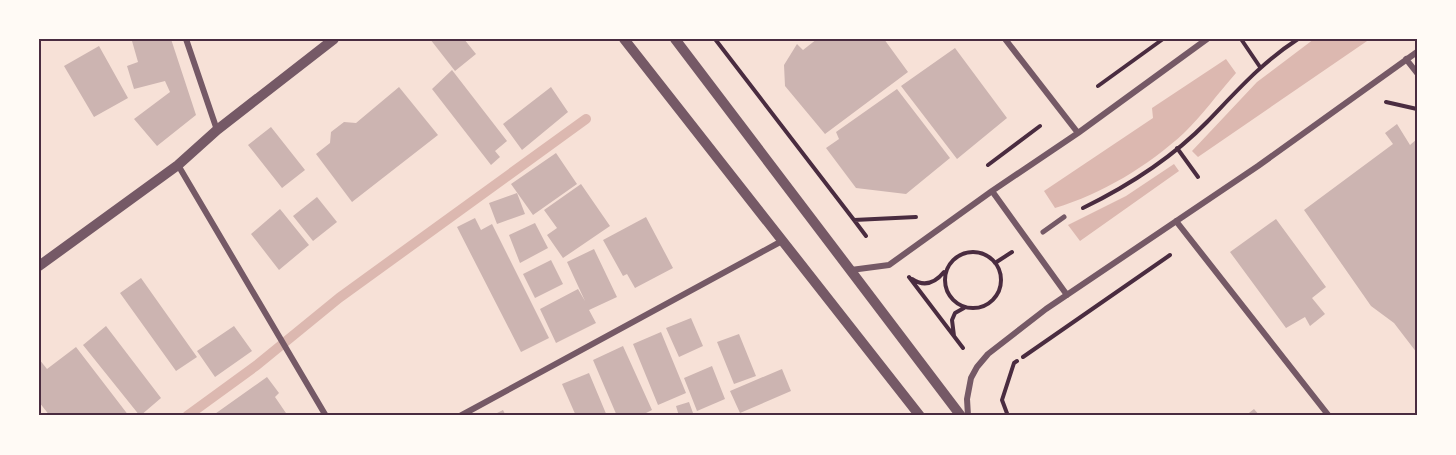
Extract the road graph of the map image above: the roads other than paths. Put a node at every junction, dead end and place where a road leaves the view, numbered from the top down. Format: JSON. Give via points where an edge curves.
{"nodes":[{"id":1,"x":186,"y":39,"type":"edge"},
{"id":2,"x":334,"y":39,"type":"edge"},
{"id":3,"x":624,"y":39,"type":"edge"},
{"id":4,"x":675,"y":39,"type":"edge"},
{"id":5,"x":1005,"y":39,"type":"edge"},
{"id":6,"x":1208,"y":39,"type":"edge"},
{"id":7,"x":1417,"y":52,"type":"edge"},
{"id":8,"x":1406,"y":59,"type":"junction"},
{"id":9,"x":1417,"y":73,"type":"edge"},
{"id":10,"x":217,"y":130,"type":"junction"},
{"id":11,"x":1078,"y":133,"type":"junction"},
{"id":12,"x":178,"y":165,"type":"junction"},
{"id":13,"x":992,"y":191,"type":"junction"},
{"id":14,"x":1064,"y":217,"type":"road end"},
{"id":15,"x":1176,"y":221,"type":"junction"},
{"id":16,"x":1043,"y":232,"type":"dead end"},
{"id":17,"x":782,"y":241,"type":"junction"},
{"id":18,"x":39,"y":266,"type":"edge"},
{"id":19,"x":851,"y":270,"type":"junction"},
{"id":20,"x":1066,"y":295,"type":"junction"},
{"id":21,"x":326,"y":416,"type":"edge"},
{"id":22,"x":460,"y":416,"type":"edge"},
{"id":23,"x":920,"y":416,"type":"edge"},
{"id":24,"x":961,"y":416,"type":"edge"},
{"id":25,"x":968,"y":416,"type":"edge"},
{"id":26,"x":1329,"y":416,"type":"edge"}],
"edges":[{"from":1,"to":10,"type":"street"},
{"from":2,"to":10,"type":"street"},
{"from":3,"to":17,"type":"street"},
{"from":4,"to":19,"type":"street"},
{"from":5,"to":11,"type":"street"},
{"from":6,"to":11,"type":"street"},
{"from":7,"to":8,"type":"street"},
{"from":8,"to":9,"type":"street"},
{"from":8,"to":15,"type":"street"},
{"from":10,"to":12,"type":"street"},
{"from":11,"to":13,"type":"street"},
{"from":12,"to":18,"type":"street"},
{"from":12,"to":21,"type":"street"},
{"from":13,"to":19,"type":"street","via":[[889,265]]},
{"from":13,"to":20,"type":"street"},
{"from":14,"to":16,"type":"street"},
{"from":15,"to":20,"type":"street"},
{"from":15,"to":26,"type":"street"},
{"from":17,"to":22,"type":"street"},
{"from":17,"to":23,"type":"street"},
{"from":19,"to":24,"type":"street"},
{"from":20,"to":25,"type":"street","via":[[977,366],[970,378]]}]}
